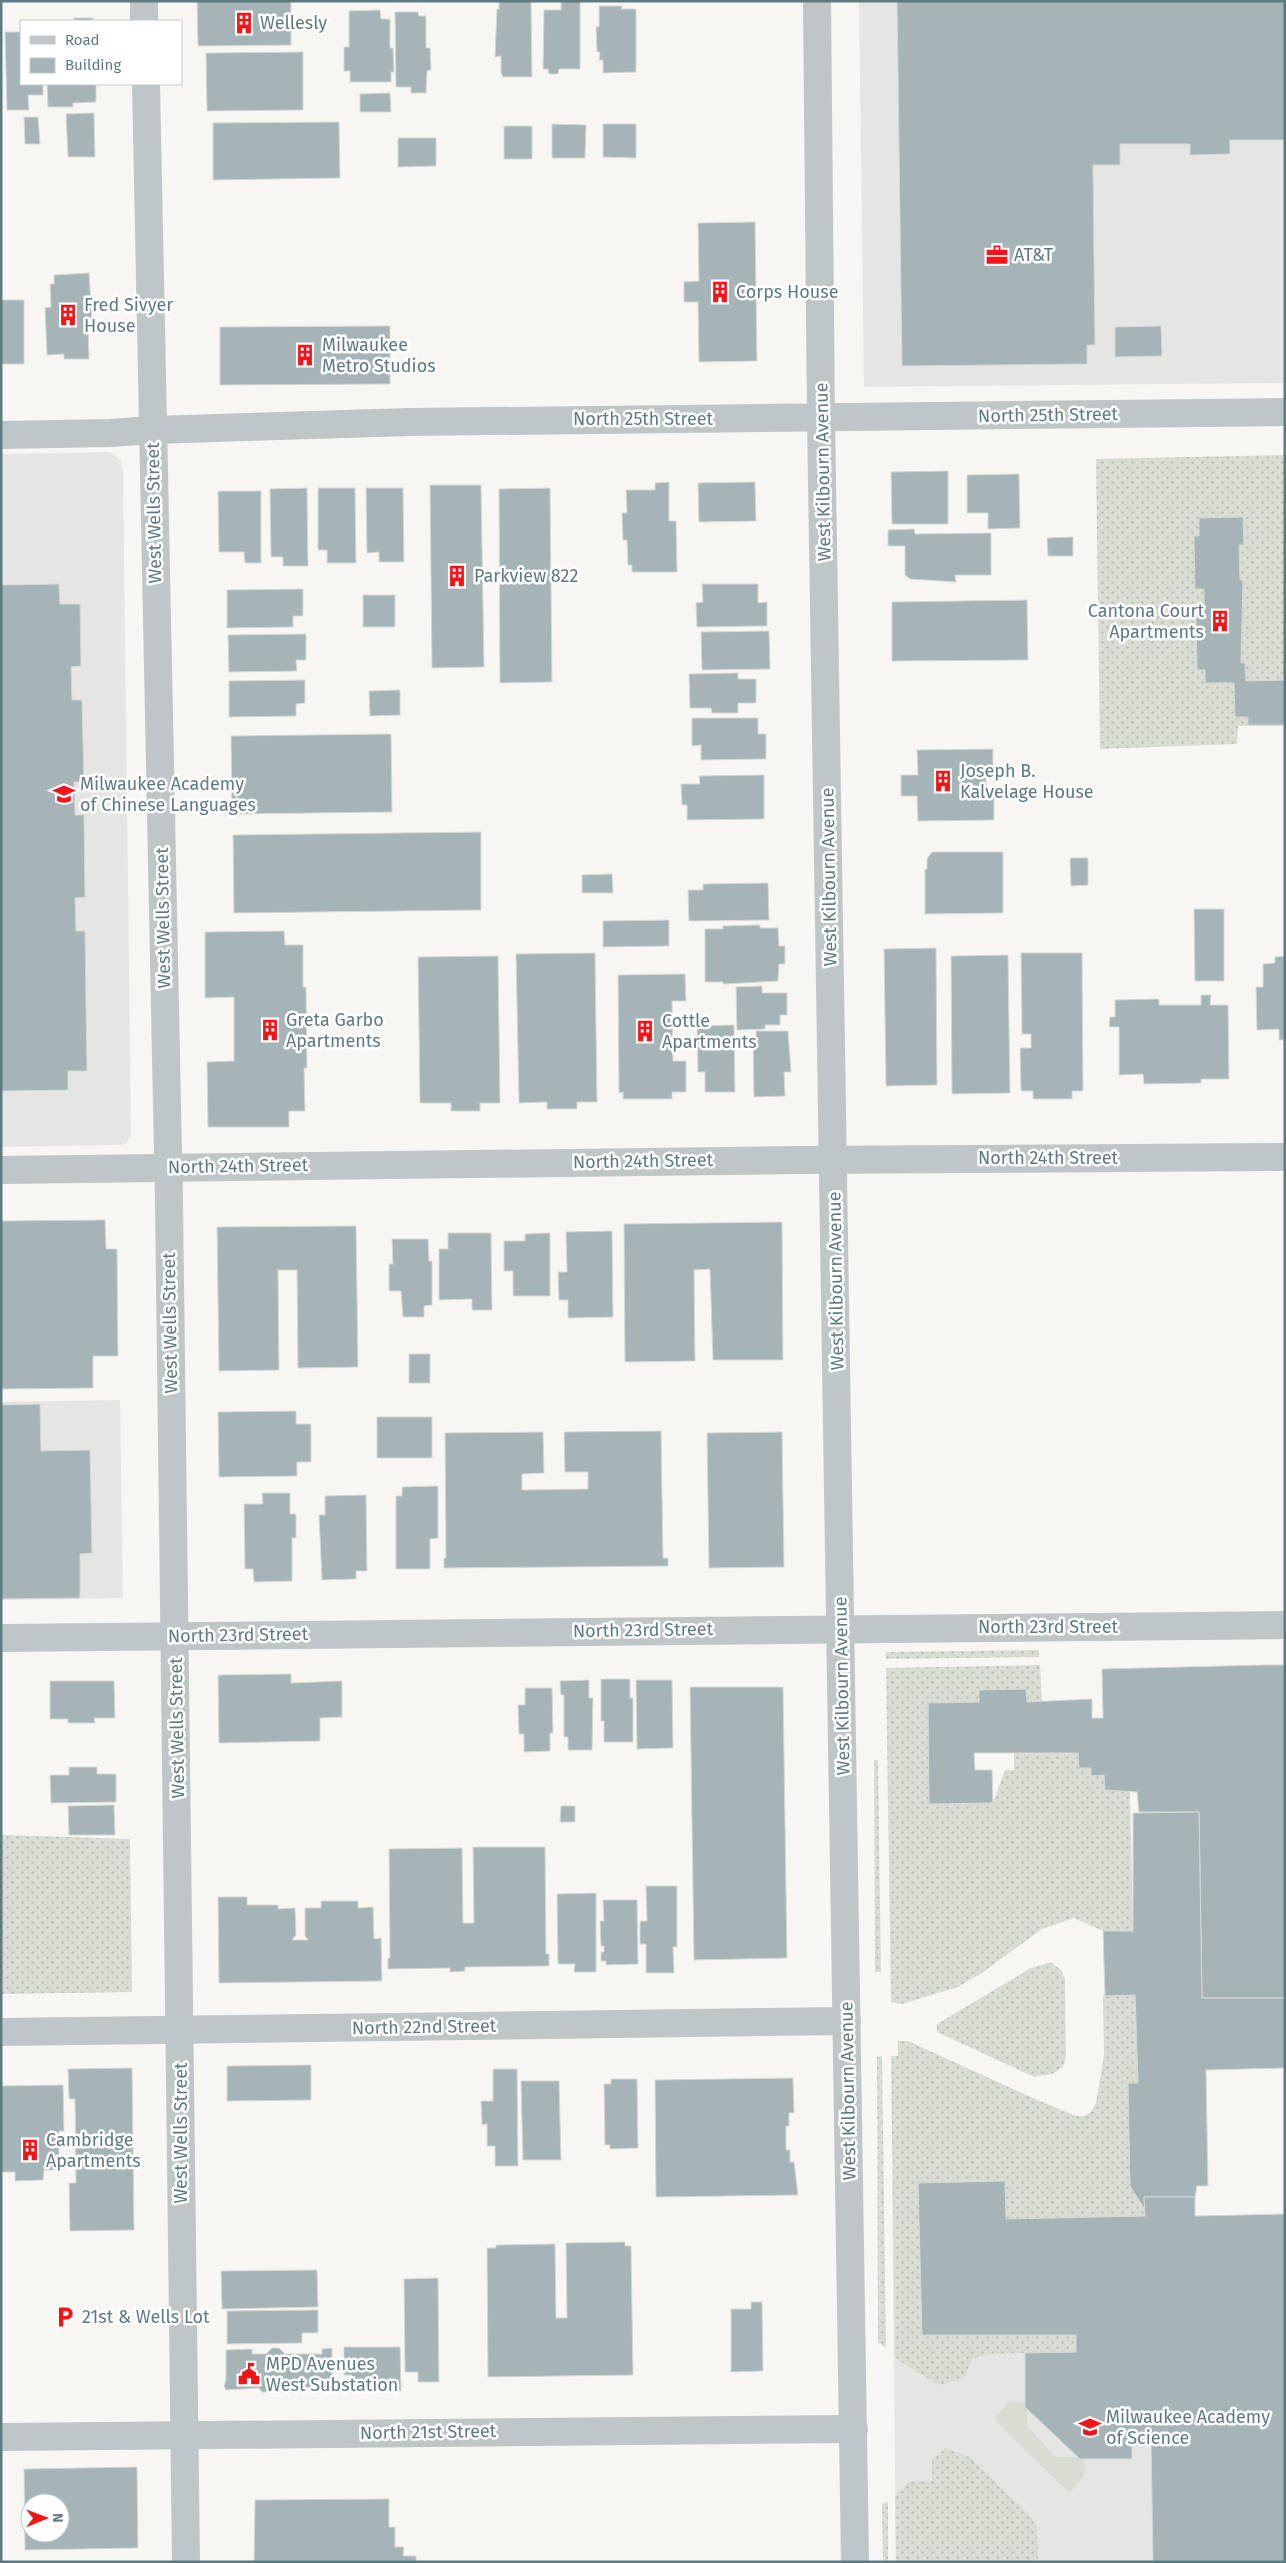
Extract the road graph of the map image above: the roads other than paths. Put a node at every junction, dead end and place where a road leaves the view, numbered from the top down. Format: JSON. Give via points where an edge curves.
{"nodes":[{"id":1,"x":144,"y":1,"type":"edge"},
{"id":2,"x":817,"y":1,"type":"edge"},
{"id":3,"x":144,"y":20,"type":"edge"},
{"id":4,"x":146,"y":85,"type":"edge"},
{"id":5,"x":1285,"y":412,"type":"edge"},
{"id":6,"x":822,"y":418,"type":"junction"},
{"id":7,"x":153,"y":430,"type":"junction"},
{"id":8,"x":1,"y":435,"type":"edge"},
{"id":9,"x":1285,"y":1156,"type":"edge"},
{"id":10,"x":834,"y":1159,"type":"junction"},
{"id":11,"x":168,"y":1167,"type":"junction"},
{"id":12,"x":1,"y":1170,"type":"edge"},
{"id":13,"x":1285,"y":1625,"type":"edge"},
{"id":14,"x":841,"y":1628,"type":"junction"},
{"id":15,"x":175,"y":1635,"type":"junction"},
{"id":16,"x":1,"y":1638,"type":"edge"},
{"id":17,"x":847,"y":2021,"type":"junction"},
{"id":18,"x":181,"y":2030,"type":"junction"},
{"id":19,"x":1,"y":2032,"type":"edge"},
{"id":20,"x":854,"y":2429,"type":"junction"},
{"id":21,"x":184,"y":2435,"type":"junction"},
{"id":22,"x":1,"y":2437,"type":"edge"},
{"id":23,"x":186,"y":2562,"type":"edge"},
{"id":24,"x":855,"y":2562,"type":"edge"}],
"edges":[{"from":1,"to":3,"type":"street"},
{"from":2,"to":6,"type":"street","name":"West Kilbourn Avenue"},
{"from":4,"to":7,"type":"street","name":"West Wells Street"},
{"from":5,"to":6,"type":"street","name":"North 25th Street"},
{"from":6,"to":7,"type":"street","name":"North 25th Street","via":[[410,422]]},
{"from":6,"to":10,"type":"street","name":"West Kilbourn Avenue"},
{"from":7,"to":8,"type":"street","name":"North 25th Street"},
{"from":7,"to":11,"type":"street","name":"West Wells Street"},
{"from":9,"to":10,"type":"street","name":"North 24th Street"},
{"from":10,"to":11,"type":"street","name":"North 24th Street"},
{"from":10,"to":14,"type":"street","name":"West Kilbourn Avenue"},
{"from":11,"to":12,"type":"street","name":"North 24th Street"},
{"from":11,"to":15,"type":"street","name":"West Wells Street"},
{"from":13,"to":14,"type":"street","name":"North 23rd Street"},
{"from":14,"to":15,"type":"street","name":"North 23rd Street"},
{"from":14,"to":17,"type":"street","name":"West Kilbourn Avenue"},
{"from":15,"to":16,"type":"street","name":"North 23rd Street"},
{"from":15,"to":18,"type":"street","name":"West Wells Street"},
{"from":17,"to":18,"type":"street","name":"North 22nd Street"},
{"from":17,"to":20,"type":"street","name":"West Kilbourn Avenue"},
{"from":18,"to":19,"type":"street","name":"North 22nd Street"},
{"from":18,"to":21,"type":"street","name":"West Wells Street"},
{"from":20,"to":21,"type":"street","name":"North 21st Street"},
{"from":20,"to":24,"type":"street","name":"West Kilbourn Avenue"},
{"from":21,"to":22,"type":"street","name":"North 21st Street"},
{"from":21,"to":23,"type":"street","name":"West Wells Street"}]}
